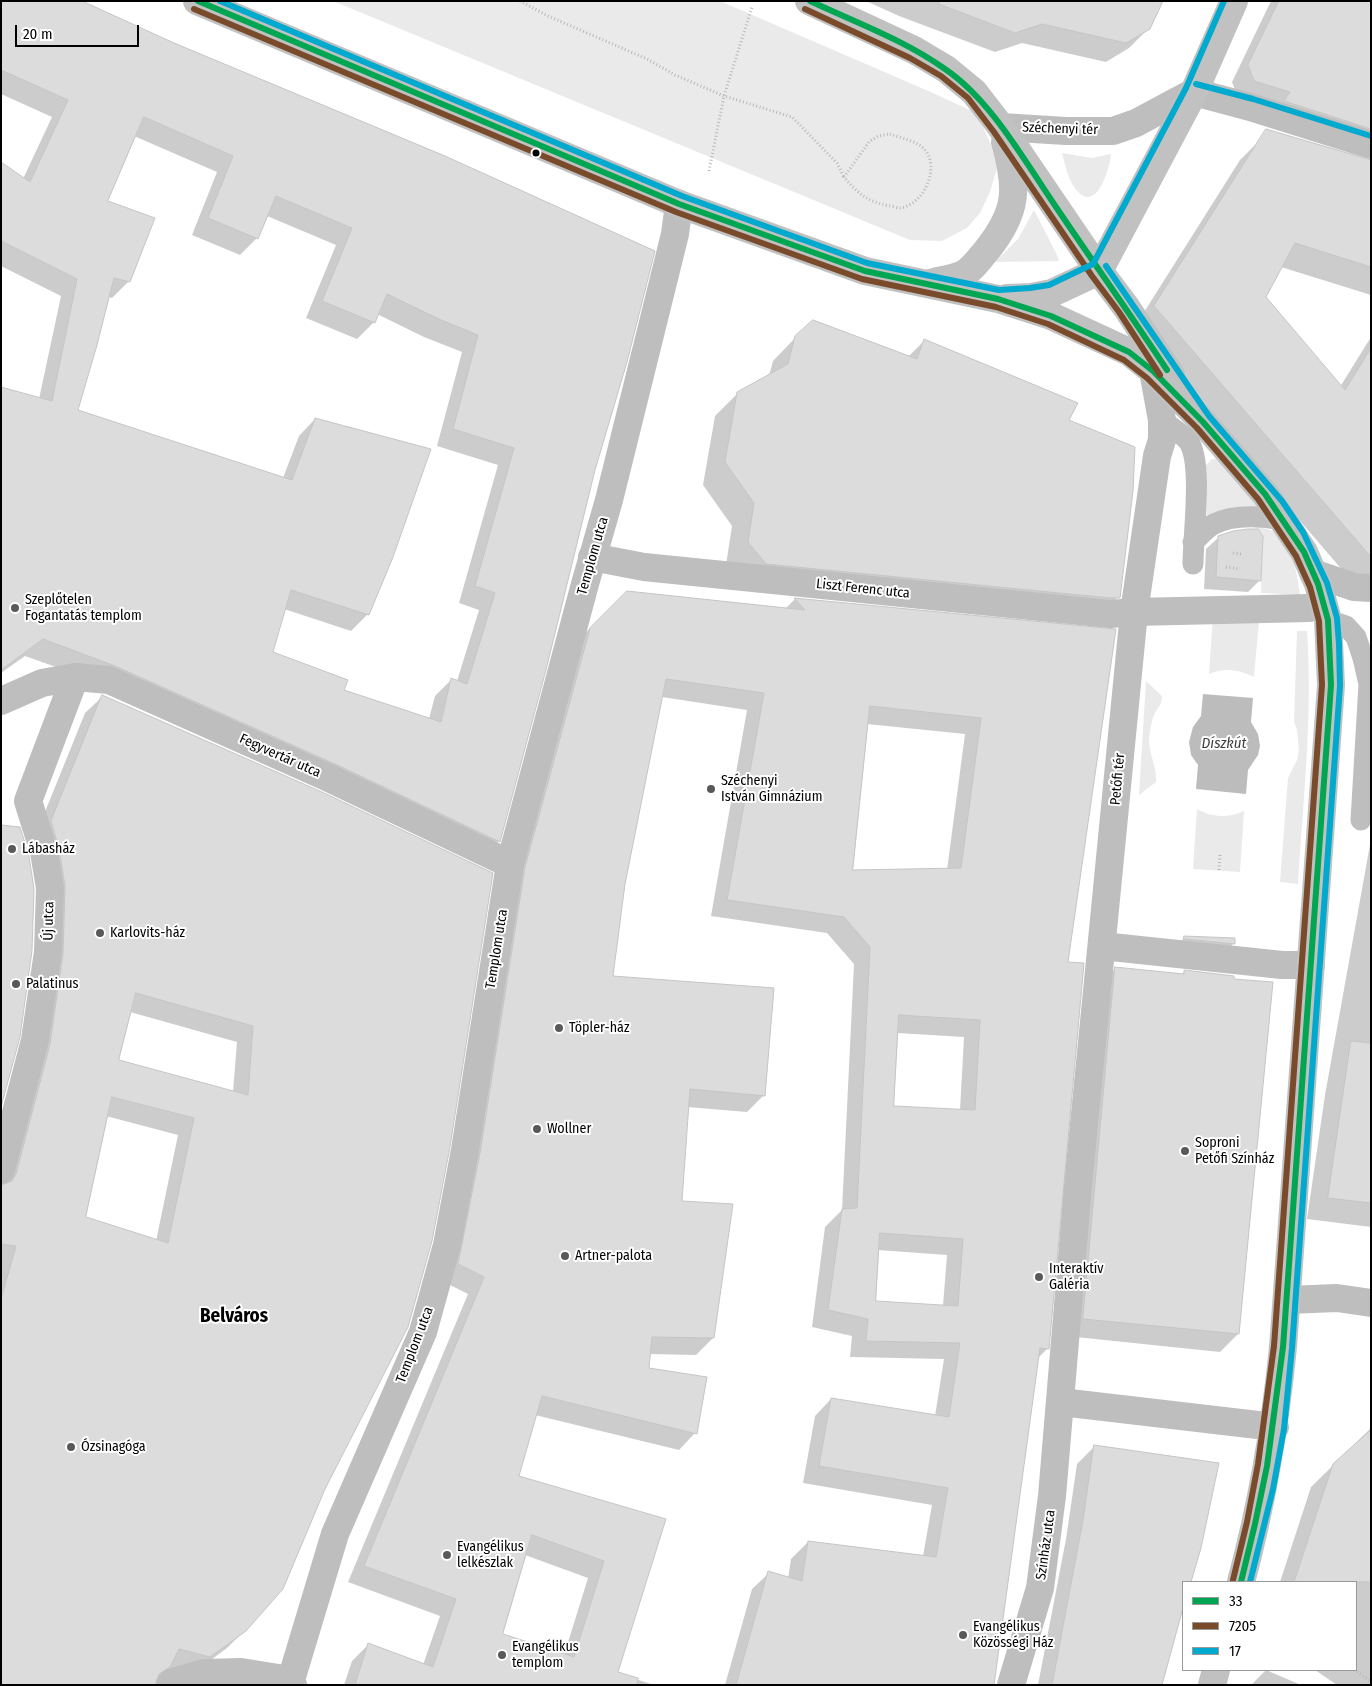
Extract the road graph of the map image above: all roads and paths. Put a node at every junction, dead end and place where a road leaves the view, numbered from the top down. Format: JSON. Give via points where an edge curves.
{"nodes":[{"id":1,"x":198,"y":1,"type":"edge"},
{"id":2,"x":520,"y":1,"type":"edge"},
{"id":3,"x":810,"y":1,"type":"edge"},
{"id":4,"x":1234,"y":1,"type":"edge"},
{"id":5,"x":752,"y":6,"type":"dead end"},
{"id":6,"x":1194,"y":92,"type":"junction"},
{"id":7,"x":724,"y":96,"type":"junction"},
{"id":8,"x":1001,"y":127,"type":"junction"},
{"id":9,"x":1371,"y":145,"type":"edge"},
{"id":10,"x":709,"y":171,"type":"dead end"},
{"id":11,"x":844,"y":177,"type":"junction"},
{"id":12,"x":679,"y":204,"type":"junction"},
{"id":13,"x":1099,"y":271,"type":"junction"},
{"id":14,"x":926,"y":284,"type":"junction"},
{"id":15,"x":998,"y":299,"type":"junction"},
{"id":16,"x":1153,"y":371,"type":"junction"},
{"id":17,"x":1162,"y":420,"type":"junction"},
{"id":18,"x":1203,"y":422,"type":"junction"},
{"id":19,"x":1283,"y":520,"type":"junction"},
{"id":20,"x":1193,"y":542,"type":"junction"},
{"id":21,"x":592,"y":557,"type":"junction"},
{"id":22,"x":1193,"y":564,"type":"dead end"},
{"id":23,"x":1226,"y":567,"type":"dead end"},
{"id":24,"x":1240,"y":568,"type":"dead end"},
{"id":25,"x":1313,"y":572,"type":"junction"},
{"id":26,"x":1371,"y":588,"type":"edge"},
{"id":27,"x":1134,"y":612,"type":"junction"},
{"id":28,"x":1319,"y":614,"type":"junction"},
{"id":29,"x":75,"y":677,"type":"junction"},
{"id":30,"x":1,"y":701,"type":"edge"},
{"id":31,"x":1361,"y":820,"type":"dead end"},
{"id":32,"x":1220,"y":853,"type":"dead end"},
{"id":33,"x":510,"y":864,"type":"junction"},
{"id":34,"x":1219,"y":870,"type":"dead end"},
{"id":35,"x":1102,"y":946,"type":"junction"},
{"id":36,"x":1311,"y":965,"type":"junction"},
{"id":37,"x":1,"y":1170,"type":"edge"},
{"id":38,"x":1078,"y":1186,"type":"joint"},
{"id":39,"x":1288,"y":1300,"type":"junction"},
{"id":40,"x":1371,"y":1303,"type":"edge"},
{"id":41,"x":1061,"y":1402,"type":"junction"},
{"id":42,"x":1275,"y":1427,"type":"junction"},
{"id":43,"x":1241,"y":1581,"type":"edge"},
{"id":44,"x":1216,"y":1671,"type":"edge"},
{"id":45,"x":1356,"y":1671,"type":"edge"},
{"id":46,"x":1371,"y":1681,"type":"edge"},
{"id":47,"x":292,"y":1682,"type":"edge"},
{"id":48,"x":170,"y":1685,"type":"edge"},
{"id":49,"x":1011,"y":1685,"type":"edge"},
{"id":50,"x":1212,"y":1685,"type":"edge"}],
"edges":[{"from":1,"to":12,"type":"street"},
{"from":2,"to":7,"type":"path"},
{"from":3,"to":8,"type":"street","via":[[914,50],[946,69],[974,92]]},
{"from":4,"to":6,"type":"street"},
{"from":5,"to":7,"type":"path"},
{"from":6,"to":8,"type":"street","name":"Széchenyi tér","via":[[1136,123],[1113,131]]},
{"from":6,"to":9,"type":"street"},
{"from":6,"to":13,"type":"street"},
{"from":7,"to":10,"type":"path"},
{"from":7,"to":11,"type":"path","via":[[792,117],[837,163]]},
{"from":8,"to":13,"type":"street"},
{"from":8,"to":14,"type":"street","via":[[1012,168],[1013,205],[1009,217],[983,255],[964,274]]},
{"from":11,"to":11,"type":"path","via":[[858,193],[876,203],[899,208],[912,204],[921,196],[929,179],[931,163],[925,149],[890,134],[869,142]]},
{"from":12,"to":14,"type":"street","via":[[865,272]]},
{"from":12,"to":21,"type":"street","name":"Templom utca","via":[[672,247]]},
{"from":13,"to":15,"type":"street","via":[[1052,293]]},
{"from":13,"to":18,"type":"street"},
{"from":14,"to":15,"type":"street"},
{"from":15,"to":16,"type":"street","via":[[1051,316],[1099,337],[1129,352]]},
{"from":16,"to":17,"type":"street","name":"Petőfi tér"},
{"from":16,"to":18,"type":"street"},
{"from":17,"to":20,"type":"lane","via":[[1188,441],[1195,457]]},
{"from":17,"to":27,"type":"street","name":"Petőfi tér","via":[[1162,440]]},
{"from":18,"to":19,"type":"street"},
{"from":19,"to":20,"type":"lane","via":[[1268,517],[1232,519],[1214,525]]},
{"from":19,"to":25,"type":"street"},
{"from":20,"to":22,"type":"lane"},
{"from":21,"to":27,"type":"street","name":"Liszt Ferenc utca","via":[[644,567],[1110,614]]},
{"from":21,"to":33,"type":"street","name":"Templom utca"},
{"from":23,"to":24,"type":"path"},
{"from":25,"to":26,"type":"street","via":[[1354,587]]},
{"from":25,"to":28,"type":"street"},
{"from":27,"to":28,"type":"street"},
{"from":27,"to":35,"type":"street","name":"Petőfi tér"},
{"from":28,"to":31,"type":"lane","via":[[1346,626],[1356,637],[1364,658],[1369,684]]},
{"from":28,"to":36,"type":"street","via":[[1331,685]]},
{"from":29,"to":30,"type":"street","name":"Fegyvertár utca","via":[[42,683]]},
{"from":29,"to":33,"type":"street","name":"Fegyvertár utca","via":[[109,680],[329,778]]},
{"from":29,"to":37,"type":"street","name":"Új utca","via":[[28,801],[44,852],[50,888],[48,952],[35,1040]]},
{"from":32,"to":34,"type":"path"},
{"from":33,"to":47,"type":"street","name":"Templom utca","via":[[447,1245],[422,1332],[335,1534]]},
{"from":35,"to":36,"type":"street","via":[[1282,965]]},
{"from":35,"to":38,"type":"street","name":"Petőfi tér"},
{"from":36,"to":39,"type":"street"},
{"from":38,"to":41,"type":"street","name":"Színház utca"},
{"from":39,"to":40,"type":"street","via":[[1337,1298]]},
{"from":39,"to":42,"type":"street"},
{"from":41,"to":42,"type":"street"},
{"from":41,"to":49,"type":"street","name":"Színház utca","via":[[1040,1588]]},
{"from":42,"to":43,"type":"street"},
{"from":44,"to":50,"type":"street"},
{"from":45,"to":46,"type":"path"},
{"from":47,"to":48,"type":"street","via":[[241,1672],[204,1673]]}]}
